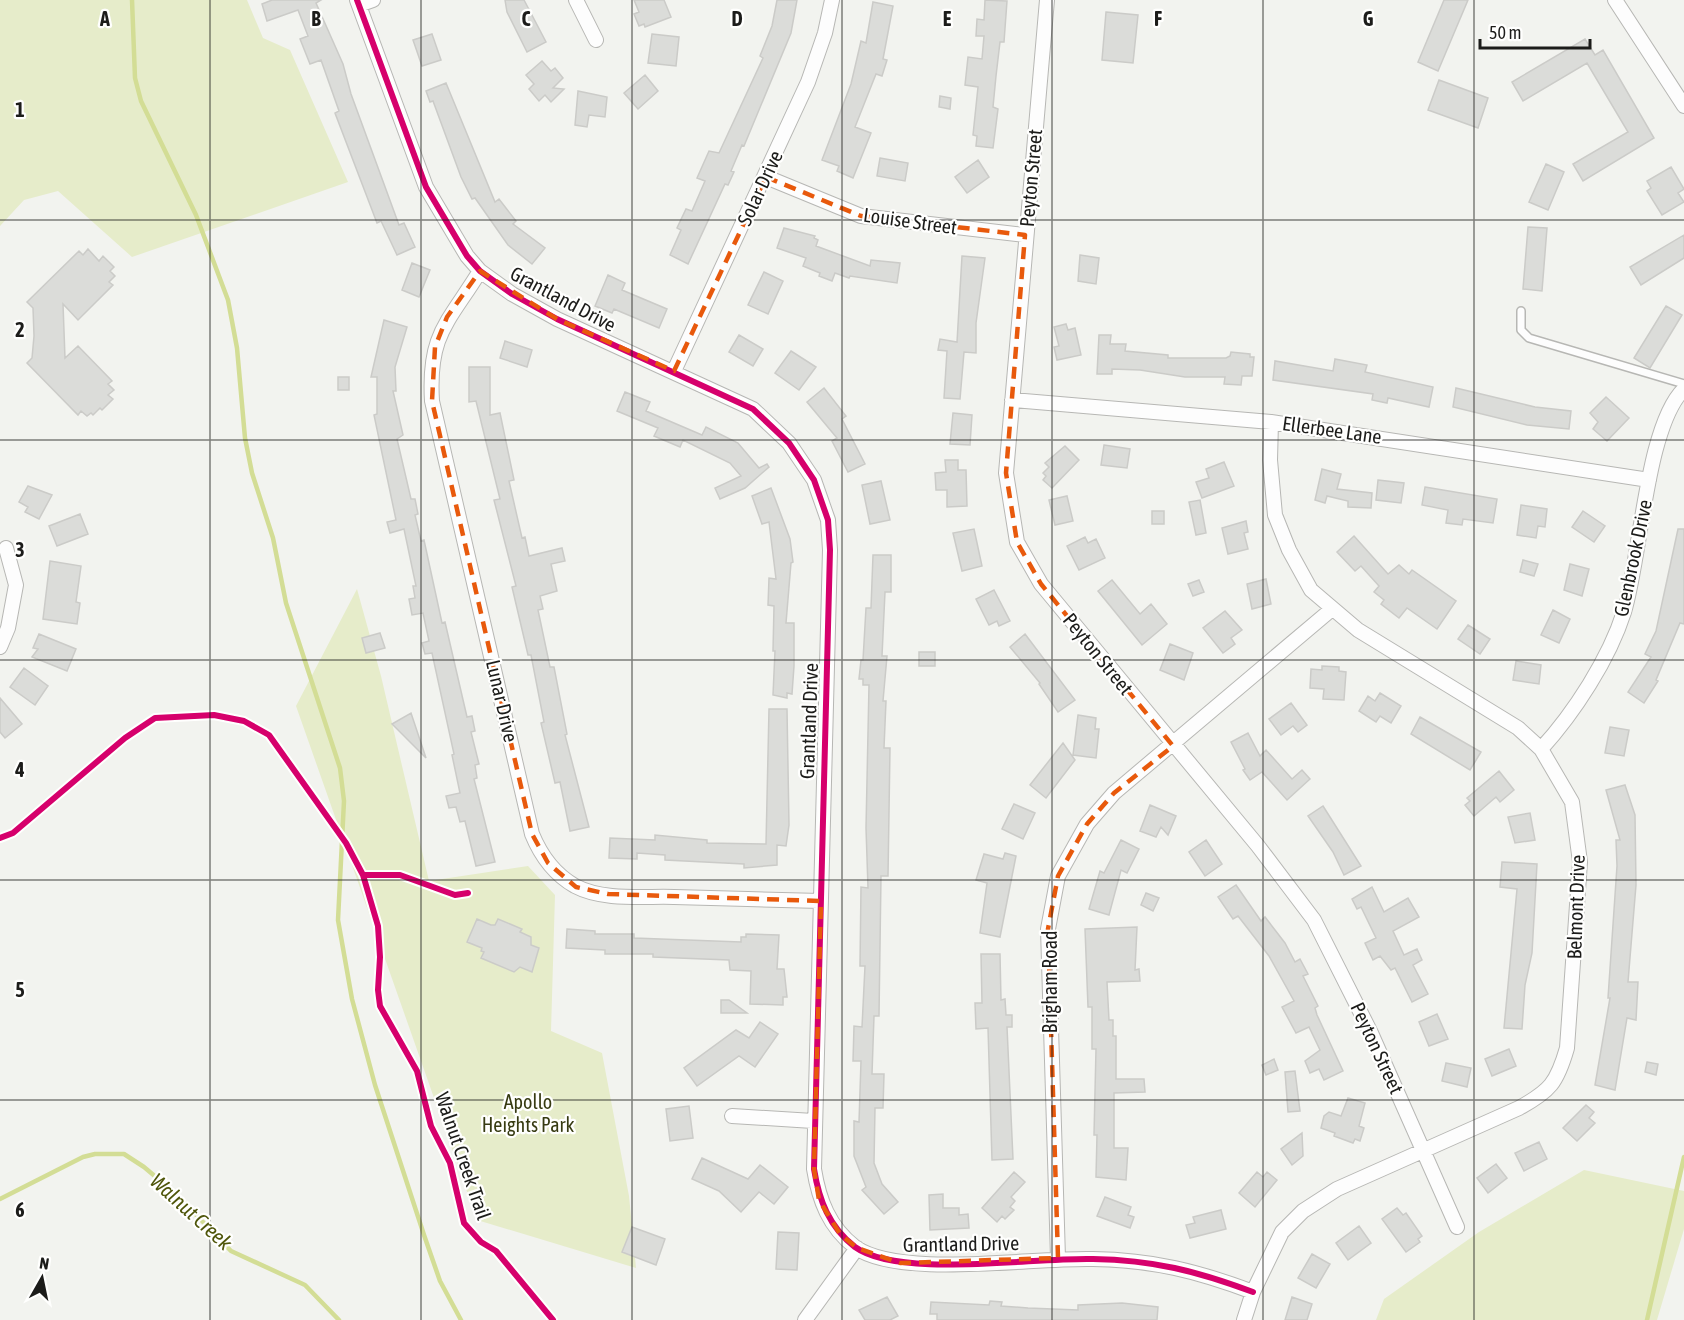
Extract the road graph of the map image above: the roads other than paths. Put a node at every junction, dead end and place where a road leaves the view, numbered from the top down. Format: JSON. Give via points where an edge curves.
{"nodes":[{"id":1,"x":373,"y":0,"type":"edge"},
{"id":2,"x":576,"y":0,"type":"edge"},
{"id":3,"x":832,"y":0,"type":"edge"},
{"id":4,"x":1047,"y":0,"type":"edge"},
{"id":5,"x":1615,"y":0,"type":"edge"},
{"id":6,"x":358,"y":3,"type":"edge"},
{"id":7,"x":596,"y":40,"type":"dead end"},
{"id":8,"x":1684,"y":106,"type":"edge"},
{"id":9,"x":766,"y":177,"type":"junction"},
{"id":10,"x":1025,"y":235,"type":"junction"},
{"id":11,"x":480,"y":271,"type":"junction"},
{"id":12,"x":1521,"y":311,"type":"dead end"},
{"id":13,"x":674,"y":371,"type":"junction"},
{"id":14,"x":1684,"y":384,"type":"edge"},
{"id":15,"x":1684,"y":389,"type":"edge"},
{"id":16,"x":1012,"y":400,"type":"junction"},
{"id":17,"x":1271,"y":422,"type":"junction"},
{"id":18,"x":1649,"y":480,"type":"junction"},
{"id":19,"x":6,"y":548,"type":"dead end"},
{"id":20,"x":1332,"y":609,"type":"junction"},
{"id":21,"x":0,"y":647,"type":"edge"},
{"id":22,"x":1173,"y":746,"type":"junction"},
{"id":23,"x":1541,"y":749,"type":"junction"},
{"id":24,"x":821,"y":902,"type":"junction"},
{"id":25,"x":732,"y":1116,"type":"dead end"},
{"id":26,"x":813,"y":1121,"type":"junction"},
{"id":27,"x":1424,"y":1150,"type":"junction"},
{"id":28,"x":1458,"y":1227,"type":"dead end"},
{"id":29,"x":857,"y":1248,"type":"junction"},
{"id":30,"x":1058,"y":1258,"type":"junction"},
{"id":31,"x":1252,"y":1292,"type":"junction"},
{"id":32,"x":805,"y":1320,"type":"edge"},
{"id":33,"x":1244,"y":1320,"type":"edge"}],
"edges":[{"from":1,"to":6,"type":"street"},
{"from":2,"to":7,"type":"street"},
{"from":3,"to":9,"type":"street","name":"Solar Drive","via":[[808,82]]},
{"from":4,"to":10,"type":"street","name":"Peyton Street"},
{"from":5,"to":8,"type":"street"},
{"from":6,"to":11,"type":"street","name":"Grantland Drive","via":[[426,186],[447,225]]},
{"from":9,"to":10,"type":"street","name":"Louise Street","via":[[861,216]]},
{"from":9,"to":13,"type":"street","name":"Solar Drive"},
{"from":10,"to":16,"type":"street","name":"Peyton Street"},
{"from":11,"to":13,"type":"street","name":"Grantland Drive","via":[[557,319]]},
{"from":11,"to":24,"type":"street","name":"Lunar Drive","via":[[447,317],[435,347],[432,401],[538,849],[562,877],[591,891]]},
{"from":12,"to":14,"type":"lane","via":[[1521,330],[1529,338]]},
{"from":13,"to":24,"type":"street","name":"Grantland Drive","via":[[753,409],[789,443],[814,480],[828,520]]},
{"from":15,"to":18,"type":"street","name":"Glenbrook Drive","via":[[1664,421]]},
{"from":16,"to":17,"type":"street","name":"Ellerbee Lane"},
{"from":16,"to":22,"type":"street","name":"Peyton Street","via":[[1006,473],[1017,542],[1041,584]]},
{"from":17,"to":18,"type":"street","name":"Ellerbee Lane"},
{"from":17,"to":20,"type":"street","name":"Belmont Drive","via":[[1275,515],[1311,590]]},
{"from":18,"to":23,"type":"street","name":"Glenbrook Drive","via":[[1638,556],[1623,614],[1566,722]]},
{"from":19,"to":21,"type":"street","via":[[16,585],[11,618]]},
{"from":20,"to":22,"type":"street","name":"Brigham Road"},
{"from":20,"to":23,"type":"street","name":"Belmont Drive","via":[[1358,630],[1490,709]]},
{"from":22,"to":27,"type":"street","name":"Peyton Street","via":[[1258,846],[1314,920]]},
{"from":22,"to":30,"type":"street","name":"Brigham Road","via":[[1107,801],[1088,824],[1058,876],[1048,929]]},
{"from":23,"to":27,"type":"street","name":"Belmont Drive","via":[[1572,801],[1580,862],[1567,1048],[1559,1074],[1545,1094]]},
{"from":24,"to":26,"type":"street","name":"Grantland Drive"},
{"from":25,"to":26,"type":"street"},
{"from":26,"to":29,"type":"street","name":"Grantland Drive","via":[[819,1200],[840,1234]]},
{"from":27,"to":28,"type":"street","name":"Peyton Street"},
{"from":27,"to":31,"type":"street","name":"Belmont Drive","via":[[1337,1189],[1303,1211],[1282,1232]]},
{"from":29,"to":30,"type":"street","name":"Grantland Drive","via":[[900,1263],[937,1265]]},
{"from":29,"to":32,"type":"street"},
{"from":30,"to":31,"type":"street","name":"Grantland Drive","via":[[1150,1263],[1200,1272]]},
{"from":31,"to":33,"type":"street","name":"Belmont Drive"}]}
